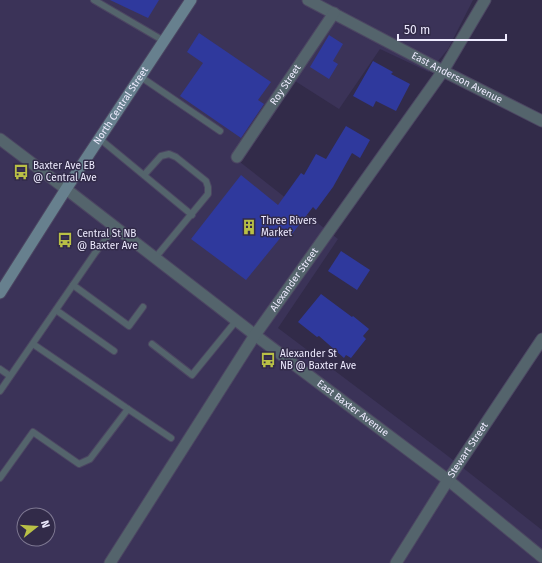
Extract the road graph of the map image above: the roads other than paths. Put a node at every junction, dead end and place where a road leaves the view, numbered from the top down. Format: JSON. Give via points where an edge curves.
{"nodes":[{"id":1,"x":94,"y":0,"type":"edge"},
{"id":2,"x":192,"y":0,"type":"edge"},
{"id":3,"x":308,"y":0,"type":"edge"},
{"id":4,"x":485,"y":0,"type":"edge"},
{"id":5,"x":334,"y":13,"type":"junction"},
{"id":6,"x":164,"y":41,"type":"junction"},
{"id":7,"x":443,"y":71,"type":"junction"},
{"id":8,"x":140,"y":77,"type":"junction"},
{"id":9,"x":542,"y":122,"type":"edge"},
{"id":10,"x":220,"y":131,"type":"dead end"},
{"id":11,"x":100,"y":139,"type":"junction"},
{"id":12,"x":0,"y":140,"type":"edge"},
{"id":13,"x":237,"y":157,"type":"dead end"},
{"id":14,"x":144,"y":175,"type":"junction"},
{"id":15,"x":66,"y":189,"type":"junction"},
{"id":16,"x":192,"y":215,"type":"junction"},
{"id":17,"x":115,"y":227,"type":"junction"},
{"id":18,"x":155,"y":258,"type":"junction"},
{"id":19,"x":73,"y":285,"type":"junction"},
{"id":20,"x":0,"y":293,"type":"edge"},
{"id":21,"x":143,"y":307,"type":"dead end"},
{"id":22,"x":56,"y":310,"type":"junction"},
{"id":23,"x":236,"y":321,"type":"junction"},
{"id":24,"x":255,"y":335,"type":"junction"},
{"id":25,"x":542,"y":339,"type":"edge"},
{"id":26,"x":33,"y":344,"type":"junction"},
{"id":27,"x":152,"y":344,"type":"dead end"},
{"id":28,"x":114,"y":351,"type":"dead end"},
{"id":29,"x":0,"y":369,"type":"edge"},
{"id":30,"x":10,"y":376,"type":"junction"},
{"id":31,"x":0,"y":391,"type":"edge"},
{"id":32,"x":128,"y":409,"type":"junction"},
{"id":33,"x":171,"y":438,"type":"dead end"},
{"id":34,"x":0,"y":478,"type":"edge"},
{"id":35,"x":448,"y":480,"type":"junction"},
{"id":36,"x":542,"y":557,"type":"edge"},
{"id":37,"x":110,"y":563,"type":"edge"},
{"id":38,"x":396,"y":563,"type":"edge"}],
"edges":[{"from":1,"to":6,"type":"lane"},
{"from":2,"to":6,"type":"main road","name":"North Central Street"},
{"from":3,"to":5,"type":"street","name":"East Anderson Avenue"},
{"from":4,"to":7,"type":"street","name":"Alexander Street"},
{"from":5,"to":7,"type":"street","name":"East Anderson Avenue"},
{"from":5,"to":13,"type":"street","name":"Roy Street"},
{"from":6,"to":8,"type":"main road","name":"North Central Street"},
{"from":7,"to":9,"type":"street","name":"East Anderson Avenue"},
{"from":7,"to":24,"type":"street","name":"Alexander Street"},
{"from":8,"to":10,"type":"lane"},
{"from":8,"to":11,"type":"main road","name":"North Central Street"},
{"from":11,"to":14,"type":"lane"},
{"from":11,"to":15,"type":"main road","name":"North Central Street"},
{"from":12,"to":15,"type":"street","name":"East Baxter Avenue"},
{"from":14,"to":16,"type":"lane"},
{"from":14,"to":16,"type":"lane","via":[[161,156],[169,154],[206,181],[208,194]]},
{"from":15,"to":17,"type":"street","name":"East Baxter Avenue"},
{"from":15,"to":20,"type":"main road","name":"North Central Street"},
{"from":16,"to":18,"type":"lane"},
{"from":17,"to":18,"type":"street","name":"East Baxter Avenue"},
{"from":17,"to":19,"type":"lane"},
{"from":18,"to":23,"type":"street","name":"East Baxter Avenue"},
{"from":19,"to":21,"type":"lane","via":[[129,326]]},
{"from":19,"to":22,"type":"lane"},
{"from":22,"to":26,"type":"lane"},
{"from":22,"to":28,"type":"lane"},
{"from":23,"to":24,"type":"street","name":"East Baxter Avenue"},
{"from":23,"to":27,"type":"lane","via":[[192,375]]},
{"from":24,"to":35,"type":"street","name":"East Baxter Avenue"},
{"from":24,"to":37,"type":"street","name":"Alexander Street"},
{"from":25,"to":35,"type":"street","name":"Stewart Street"},
{"from":26,"to":30,"type":"lane"},
{"from":26,"to":32,"type":"lane"},
{"from":29,"to":30,"type":"lane"},
{"from":30,"to":31,"type":"lane"},
{"from":32,"to":33,"type":"lane"},
{"from":32,"to":34,"type":"lane","via":[[90,459],[79,464],[33,432]]},
{"from":35,"to":36,"type":"street","name":"East Baxter Avenue"},
{"from":35,"to":38,"type":"street","name":"Stewart Street"}]}
